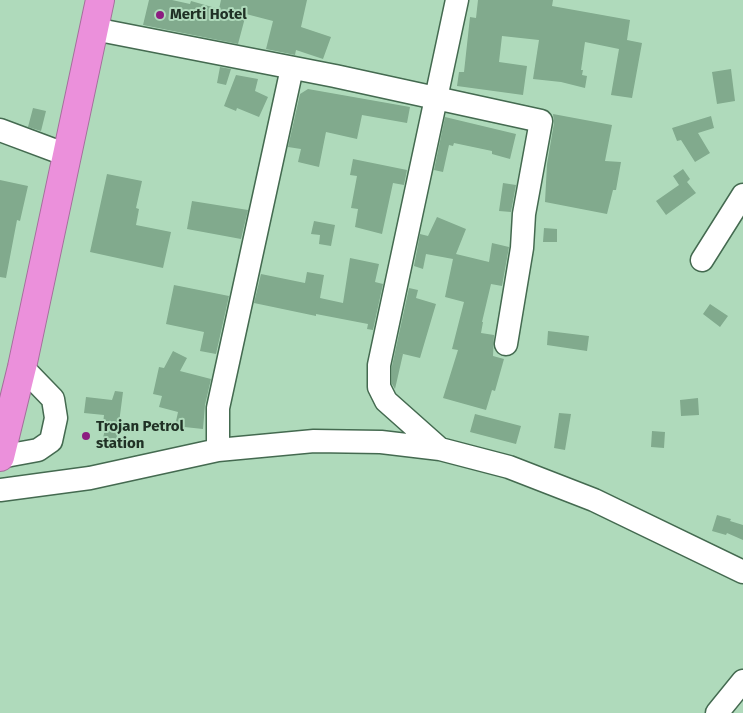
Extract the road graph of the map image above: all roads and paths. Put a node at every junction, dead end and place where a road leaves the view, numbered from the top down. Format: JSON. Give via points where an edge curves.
{"nodes":[{"id":1,"x":100,"y":0,"type":"edge"},
{"id":2,"x":457,"y":0,"type":"edge"},
{"id":3,"x":94,"y":29,"type":"junction"},
{"id":4,"x":292,"y":68,"type":"junction"},
{"id":5,"x":437,"y":98,"type":"junction"},
{"id":6,"x":0,"y":130,"type":"edge"},
{"id":7,"x":67,"y":155,"type":"junction"},
{"id":8,"x":743,"y":195,"type":"edge"},
{"id":9,"x":702,"y":260,"type":"dead end"},
{"id":10,"x":506,"y":344,"type":"dead end"},
{"id":11,"x":22,"y":367,"type":"junction"},
{"id":12,"x":440,"y":449,"type":"junction"},
{"id":13,"x":218,"y":450,"type":"junction"},
{"id":14,"x":0,"y":457,"type":"edge"},
{"id":15,"x":0,"y":490,"type":"edge"},
{"id":16,"x":743,"y":572,"type":"edge"},
{"id":17,"x":743,"y":681,"type":"edge"},
{"id":18,"x":717,"y":713,"type":"edge"}],
"edges":[{"from":1,"to":3,"type":"highway"},
{"from":2,"to":5,"type":"street"},
{"from":3,"to":4,"type":"street"},
{"from":3,"to":7,"type":"highway"},
{"from":4,"to":5,"type":"street"},
{"from":4,"to":13,"type":"street","via":[[218,408]]},
{"from":5,"to":10,"type":"street","via":[[541,121]]},
{"from":5,"to":12,"type":"street","via":[[379,364],[379,387],[386,401]]},
{"from":6,"to":7,"type":"street"},
{"from":7,"to":11,"type":"highway"},
{"from":8,"to":9,"type":"street"},
{"from":11,"to":14,"type":"highway"},
{"from":11,"to":14,"type":"street","via":[[53,399],[56,418],[51,441],[38,450]]},
{"from":12,"to":13,"type":"street","via":[[381,442],[314,441]]},
{"from":12,"to":16,"type":"street","via":[[509,468],[594,500]]},
{"from":13,"to":15,"type":"street","via":[[90,478]]},
{"from":17,"to":18,"type":"street"}]}
